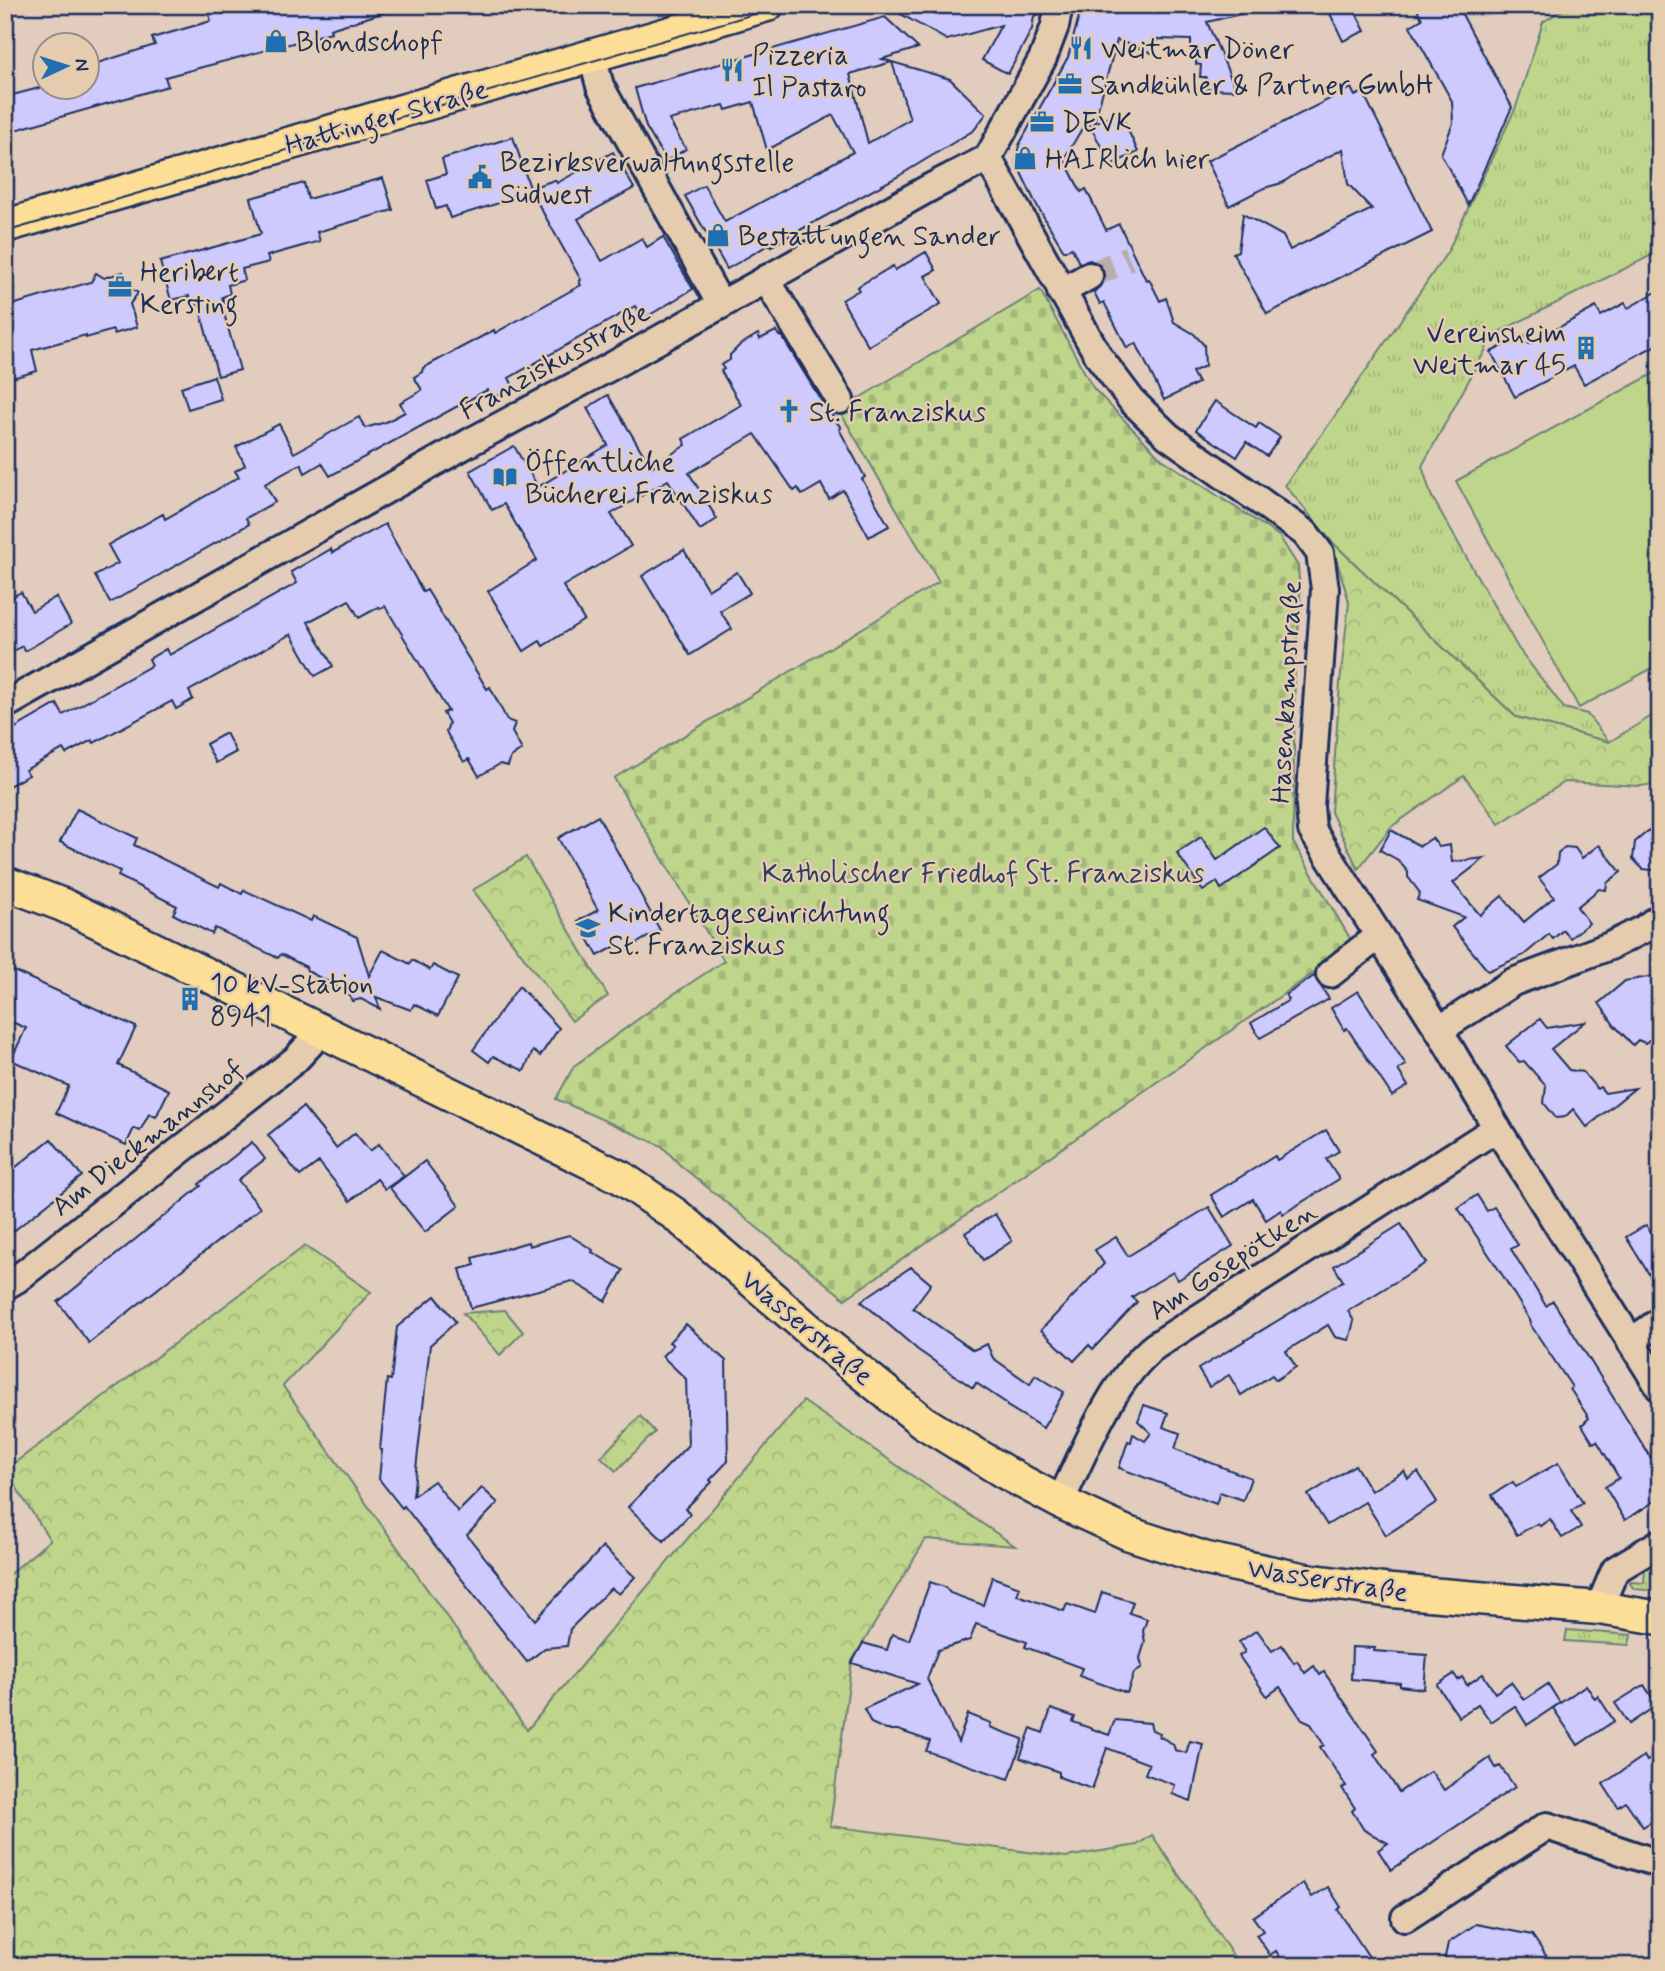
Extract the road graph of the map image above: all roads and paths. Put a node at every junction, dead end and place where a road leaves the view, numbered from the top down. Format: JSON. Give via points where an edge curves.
{"nodes":[{"id":1,"x":767,"y":5,"type":"edge"},
{"id":2,"x":1059,"y":5,"type":"edge"},
{"id":3,"x":592,"y":56,"type":"junction"},
{"id":4,"x":988,"y":158,"type":"junction"},
{"id":5,"x":5,"y":226,"type":"edge"},
{"id":6,"x":1088,"y":276,"type":"tunnel mouth"},
{"id":7,"x":766,"y":279,"type":"junction"},
{"id":8,"x":1061,"y":292,"type":"junction"},
{"id":9,"x":720,"y":304,"type":"junction"},
{"id":10,"x":840,"y":400,"type":"dead end"},
{"id":11,"x":5,"y":705,"type":"edge"},
{"id":12,"x":5,"y":883,"type":"edge"},
{"id":13,"x":1660,"y":918,"type":"edge"},
{"id":14,"x":1378,"y":936,"type":"junction"},
{"id":15,"x":1330,"y":974,"type":"dead end"},
{"id":16,"x":1439,"y":1030,"type":"junction"},
{"id":17,"x":321,"y":1031,"type":"junction"},
{"id":18,"x":1497,"y":1128,"type":"junction"},
{"id":19,"x":5,"y":1286,"type":"edge"},
{"id":20,"x":1660,"y":1321,"type":"edge"},
{"id":21,"x":1632,"y":1342,"type":"junction"},
{"id":22,"x":1660,"y":1388,"type":"edge"},
{"id":23,"x":1060,"y":1502,"type":"junction"},
{"id":24,"x":1660,"y":1543,"type":"edge"},
{"id":25,"x":1599,"y":1608,"type":"junction"},
{"id":26,"x":1660,"y":1618,"type":"edge"},
{"id":27,"x":1660,"y":1864,"type":"edge"},
{"id":28,"x":1405,"y":1918,"type":"dead end"}],
"edges":[{"from":1,"to":3,"type":"main road","name":"Hattinger Straße"},
{"from":2,"to":4,"type":"street","via":[[1043,58]]},
{"from":3,"to":5,"type":"main road","name":"Hattinger Straße"},
{"from":3,"to":9,"type":"street","via":[[600,86]]},
{"from":4,"to":7,"type":"street","name":"Franziskusstraße"},
{"from":4,"to":8,"type":"street","name":"Hasenkampstraße"},
{"from":6,"to":8,"type":"street"},
{"from":7,"to":9,"type":"street","name":"Franziskusstraße"},
{"from":7,"to":10,"type":"street"},
{"from":8,"to":14,"type":"street","name":"Hasenkampstraße","via":[[1099,357],[1132,401],[1168,436],[1305,533],[1320,553],[1325,589],[1312,830]]},
{"from":9,"to":11,"type":"street","name":"Franziskusstraße"},
{"from":12,"to":17,"type":"main road","name":"Wasserstraße","via":[[63,905]]},
{"from":13,"to":16,"type":"street","via":[[1610,946],[1513,982]]},
{"from":14,"to":15,"type":"street"},
{"from":14,"to":16,"type":"street","name":"Hasenkampstraße"},
{"from":16,"to":18,"type":"street","name":"Hasenkampstraße"},
{"from":17,"to":19,"type":"street","name":"Am Dieckmannshof","via":[[295,1060]]},
{"from":17,"to":23,"type":"main road","name":"Wasserstraße","via":[[622,1178],[676,1215],[923,1422]]},
{"from":18,"to":21,"type":"street","name":"Hasenkampstraße"},
{"from":18,"to":23,"type":"street","name":"Am Gosepötken","via":[[1140,1359],[1115,1393]]},
{"from":20,"to":21,"type":"street"},
{"from":21,"to":22,"type":"street","name":"Hasenkampstraße"},
{"from":23,"to":25,"type":"main road","name":"Wasserstraße","via":[[1184,1552],[1306,1580]]},
{"from":24,"to":25,"type":"street","via":[[1615,1570]]},
{"from":25,"to":26,"type":"main road","name":"Wasserstraße"},
{"from":27,"to":28,"type":"street","via":[[1547,1826]]}]}
